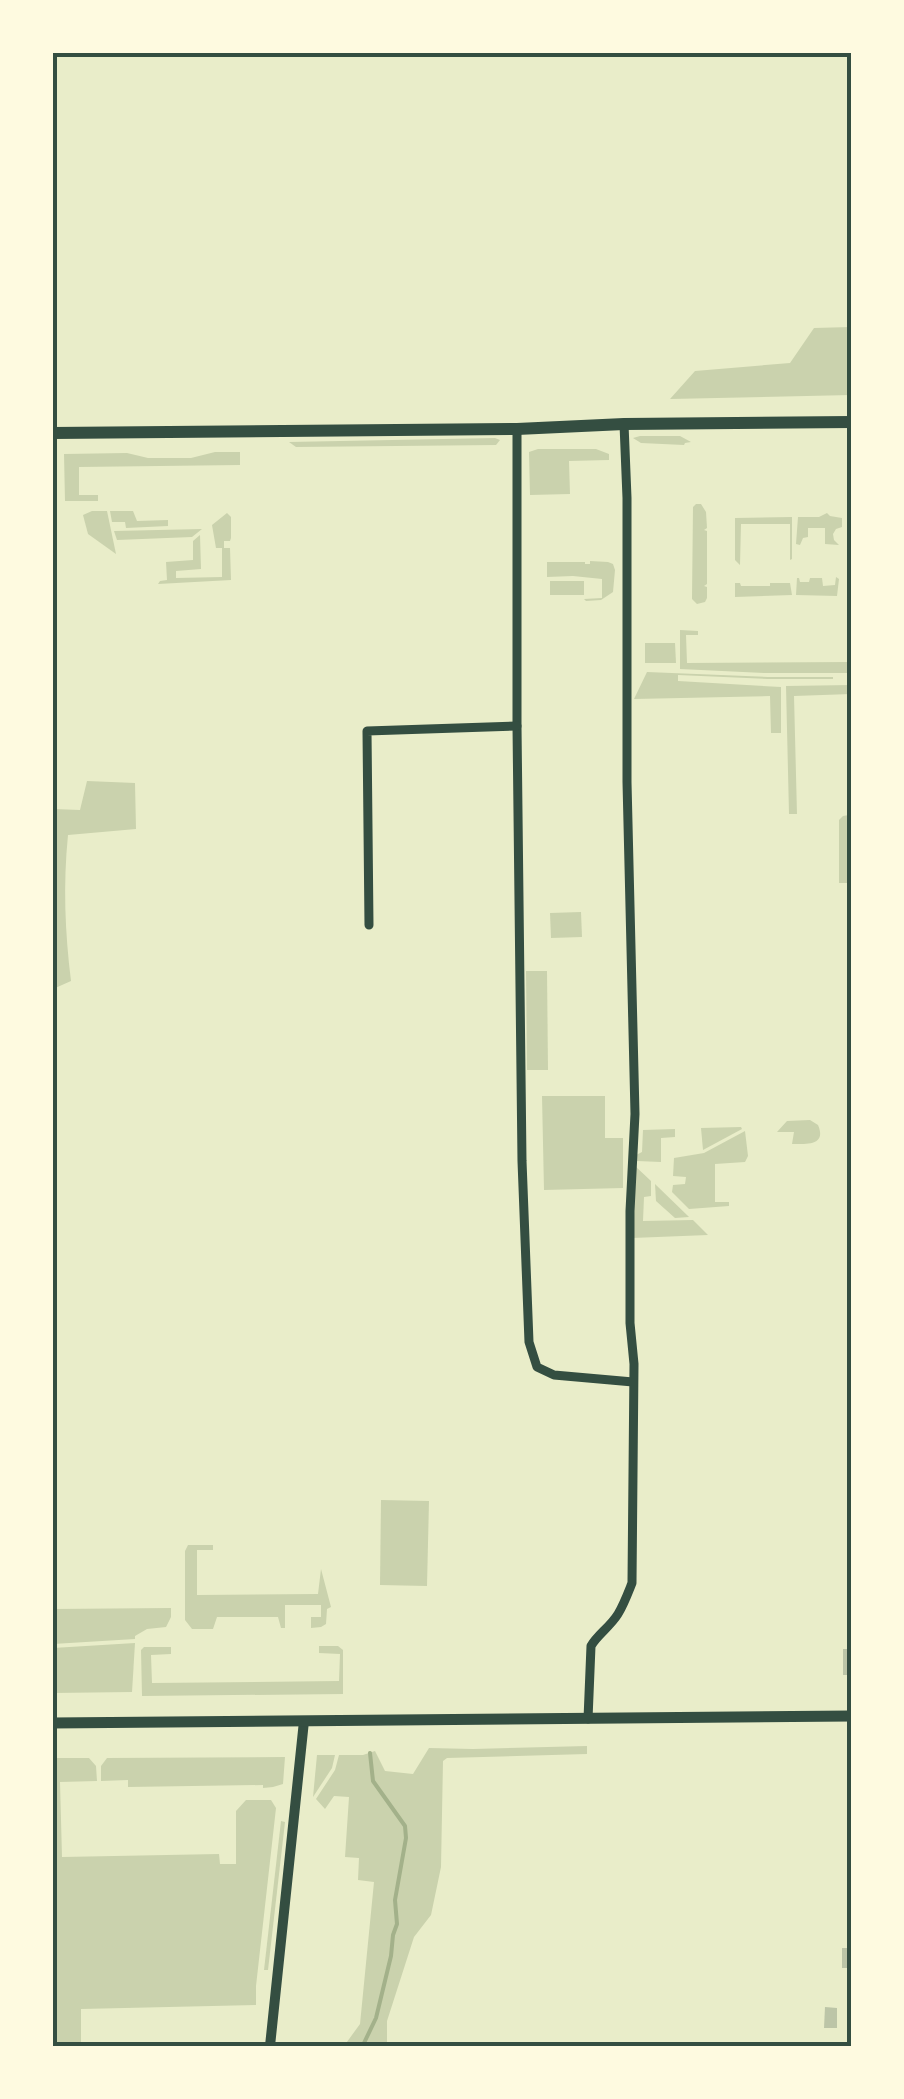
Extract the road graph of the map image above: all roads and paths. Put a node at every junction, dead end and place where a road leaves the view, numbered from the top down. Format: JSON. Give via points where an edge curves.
{"nodes":[{"id":1,"x":852,"y":422,"type":"edge"},
{"id":2,"x":624,"y":424,"type":"junction"},
{"id":3,"x":517,"y":429,"type":"junction"},
{"id":4,"x":52,"y":433,"type":"edge"},
{"id":5,"x":516,"y":726,"type":"junction"},
{"id":6,"x":369,"y":926,"type":"dead end"},
{"id":7,"x":633,"y":1382,"type":"junction"},
{"id":8,"x":852,"y":1716,"type":"edge"},
{"id":9,"x":588,"y":1718,"type":"junction"},
{"id":10,"x":304,"y":1721,"type":"junction"},
{"id":11,"x":52,"y":1724,"type":"edge"},
{"id":12,"x":270,"y":2046,"type":"edge"}],
"edges":[{"from":1,"to":2,"type":"main road"},
{"from":2,"to":3,"type":"main road"},
{"from":2,"to":7,"type":"street"},
{"from":3,"to":4,"type":"main road"},
{"from":3,"to":5,"type":"street"},
{"from":5,"to":6,"type":"street","via":[[367,731]]},
{"from":5,"to":7,"type":"street","via":[[528,1342],[537,1366],[554,1375]]},
{"from":7,"to":9,"type":"street","via":[[632,1583],[618,1614],[591,1646]]},
{"from":8,"to":9,"type":"main road"},
{"from":9,"to":10,"type":"main road"},
{"from":10,"to":11,"type":"main road"},
{"from":10,"to":12,"type":"street"}]}
